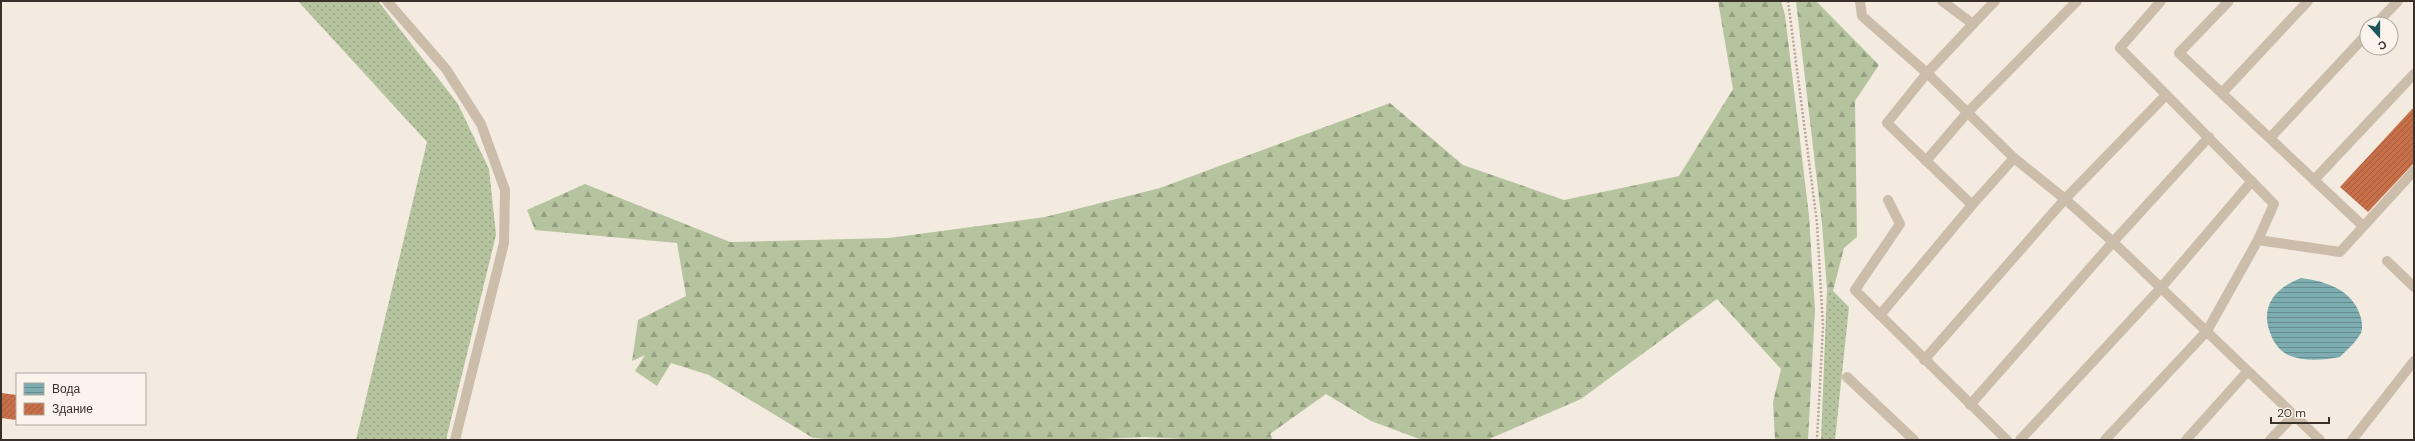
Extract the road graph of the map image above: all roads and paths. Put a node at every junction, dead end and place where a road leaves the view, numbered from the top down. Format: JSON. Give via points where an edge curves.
{"nodes":[{"id":1,"x":387,"y":1,"type":"edge"},
{"id":2,"x":1788,"y":1,"type":"edge"},
{"id":3,"x":1860,"y":1,"type":"edge"},
{"id":4,"x":1942,"y":1,"type":"edge"},
{"id":5,"x":1995,"y":1,"type":"edge"},
{"id":6,"x":2077,"y":1,"type":"edge"},
{"id":7,"x":2162,"y":1,"type":"edge"},
{"id":8,"x":2229,"y":1,"type":"edge"},
{"id":9,"x":2308,"y":1,"type":"edge"},
{"id":10,"x":2398,"y":1,"type":"edge"},
{"id":11,"x":2384,"y":16,"type":"edge"},
{"id":12,"x":1973,"y":24,"type":"junction"},
{"id":13,"x":2359,"y":43,"type":"edge"},
{"id":14,"x":1927,"y":73,"type":"junction"},
{"id":15,"x":2414,"y":74,"type":"edge"},
{"id":16,"x":2222,"y":93,"type":"junction"},
{"id":17,"x":2165,"y":96,"type":"junction"},
{"id":18,"x":1967,"y":113,"type":"junction"},
{"id":19,"x":2209,"y":137,"type":"junction"},
{"id":20,"x":2270,"y":138,"type":"junction"},
{"id":21,"x":2014,"y":158,"type":"junction"},
{"id":22,"x":1926,"y":161,"type":"junction"},
{"id":23,"x":2414,"y":171,"type":"edge"},
{"id":24,"x":2314,"y":180,"type":"junction"},
{"id":25,"x":2252,"y":181,"type":"junction"},
{"id":26,"x":2065,"y":199,"type":"junction"},
{"id":27,"x":1888,"y":200,"type":"dead end"},
{"id":28,"x":1972,"y":205,"type":"junction"},
{"id":29,"x":2363,"y":226,"type":"junction"},
{"id":30,"x":2258,"y":240,"type":"junction"},
{"id":31,"x":2113,"y":242,"type":"junction"},
{"id":32,"x":2387,"y":260,"type":"dead end"},
{"id":33,"x":2414,"y":287,"type":"edge"},
{"id":34,"x":2160,"y":289,"type":"junction"},
{"id":35,"x":1880,"y":314,"type":"junction"},
{"id":36,"x":2207,"y":331,"type":"junction"},
{"id":37,"x":1924,"y":360,"type":"junction"},
{"id":38,"x":2414,"y":361,"type":"edge"},
{"id":39,"x":2247,"y":372,"type":"junction"},
{"id":40,"x":1847,"y":377,"type":"dead end"},
{"id":41,"x":1970,"y":405,"type":"junction"},
{"id":42,"x":2294,"y":415,"type":"junction"},
{"id":43,"x":456,"y":440,"type":"edge"},
{"id":44,"x":1817,"y":440,"type":"edge"},
{"id":45,"x":1914,"y":440,"type":"edge"},
{"id":46,"x":2007,"y":440,"type":"edge"},
{"id":47,"x":2020,"y":440,"type":"edge"},
{"id":48,"x":2105,"y":440,"type":"edge"},
{"id":49,"x":2186,"y":440,"type":"edge"},
{"id":50,"x":2270,"y":440,"type":"edge"},
{"id":51,"x":2320,"y":440,"type":"edge"},
{"id":52,"x":2352,"y":440,"type":"edge"}],
"edges":[{"from":1,"to":43,"type":"lane","via":[[446,69],[481,124],[505,190],[504,243]]},
{"from":2,"to":44,"type":"path","via":[[1817,230],[1823,327]]},
{"from":3,"to":14,"type":"lane","via":[[1862,16]]},
{"from":4,"to":12,"type":"lane"},
{"from":5,"to":12,"type":"lane"},
{"from":6,"to":18,"type":"lane"},
{"from":7,"to":17,"type":"lane","via":[[2120,48]]},
{"from":8,"to":16,"type":"lane","via":[[2179,52]]},
{"from":9,"to":16,"type":"lane"},
{"from":10,"to":11,"type":"lane"},
{"from":12,"to":14,"type":"lane"},
{"from":13,"to":20,"type":"lane"},
{"from":14,"to":18,"type":"lane"},
{"from":14,"to":22,"type":"lane","via":[[1886,123]]},
{"from":15,"to":24,"type":"lane"},
{"from":16,"to":20,"type":"lane"},
{"from":17,"to":19,"type":"lane"},
{"from":17,"to":26,"type":"lane"},
{"from":18,"to":21,"type":"lane"},
{"from":18,"to":22,"type":"lane"},
{"from":19,"to":25,"type":"lane"},
{"from":19,"to":31,"type":"lane"},
{"from":20,"to":24,"type":"lane"},
{"from":21,"to":26,"type":"lane"},
{"from":21,"to":28,"type":"lane"},
{"from":22,"to":28,"type":"lane"},
{"from":23,"to":29,"type":"lane"},
{"from":24,"to":29,"type":"lane"},
{"from":25,"to":30,"type":"lane","via":[[2274,204]]},
{"from":25,"to":34,"type":"lane"},
{"from":26,"to":31,"type":"lane"},
{"from":26,"to":37,"type":"lane"},
{"from":27,"to":35,"type":"lane","via":[[1900,224],[1855,290]]},
{"from":28,"to":35,"type":"lane"},
{"from":29,"to":30,"type":"lane","via":[[2340,252]]},
{"from":30,"to":36,"type":"lane"},
{"from":31,"to":34,"type":"lane"},
{"from":31,"to":41,"type":"lane"},
{"from":32,"to":33,"type":"lane"},
{"from":34,"to":36,"type":"lane"},
{"from":34,"to":47,"type":"lane"},
{"from":35,"to":37,"type":"lane"},
{"from":36,"to":39,"type":"lane"},
{"from":36,"to":48,"type":"lane"},
{"from":37,"to":41,"type":"lane"},
{"from":38,"to":52,"type":"lane"},
{"from":39,"to":42,"type":"lane"},
{"from":39,"to":49,"type":"lane"},
{"from":40,"to":45,"type":"lane"},
{"from":41,"to":46,"type":"lane"},
{"from":42,"to":50,"type":"lane"},
{"from":42,"to":51,"type":"lane"}]}
